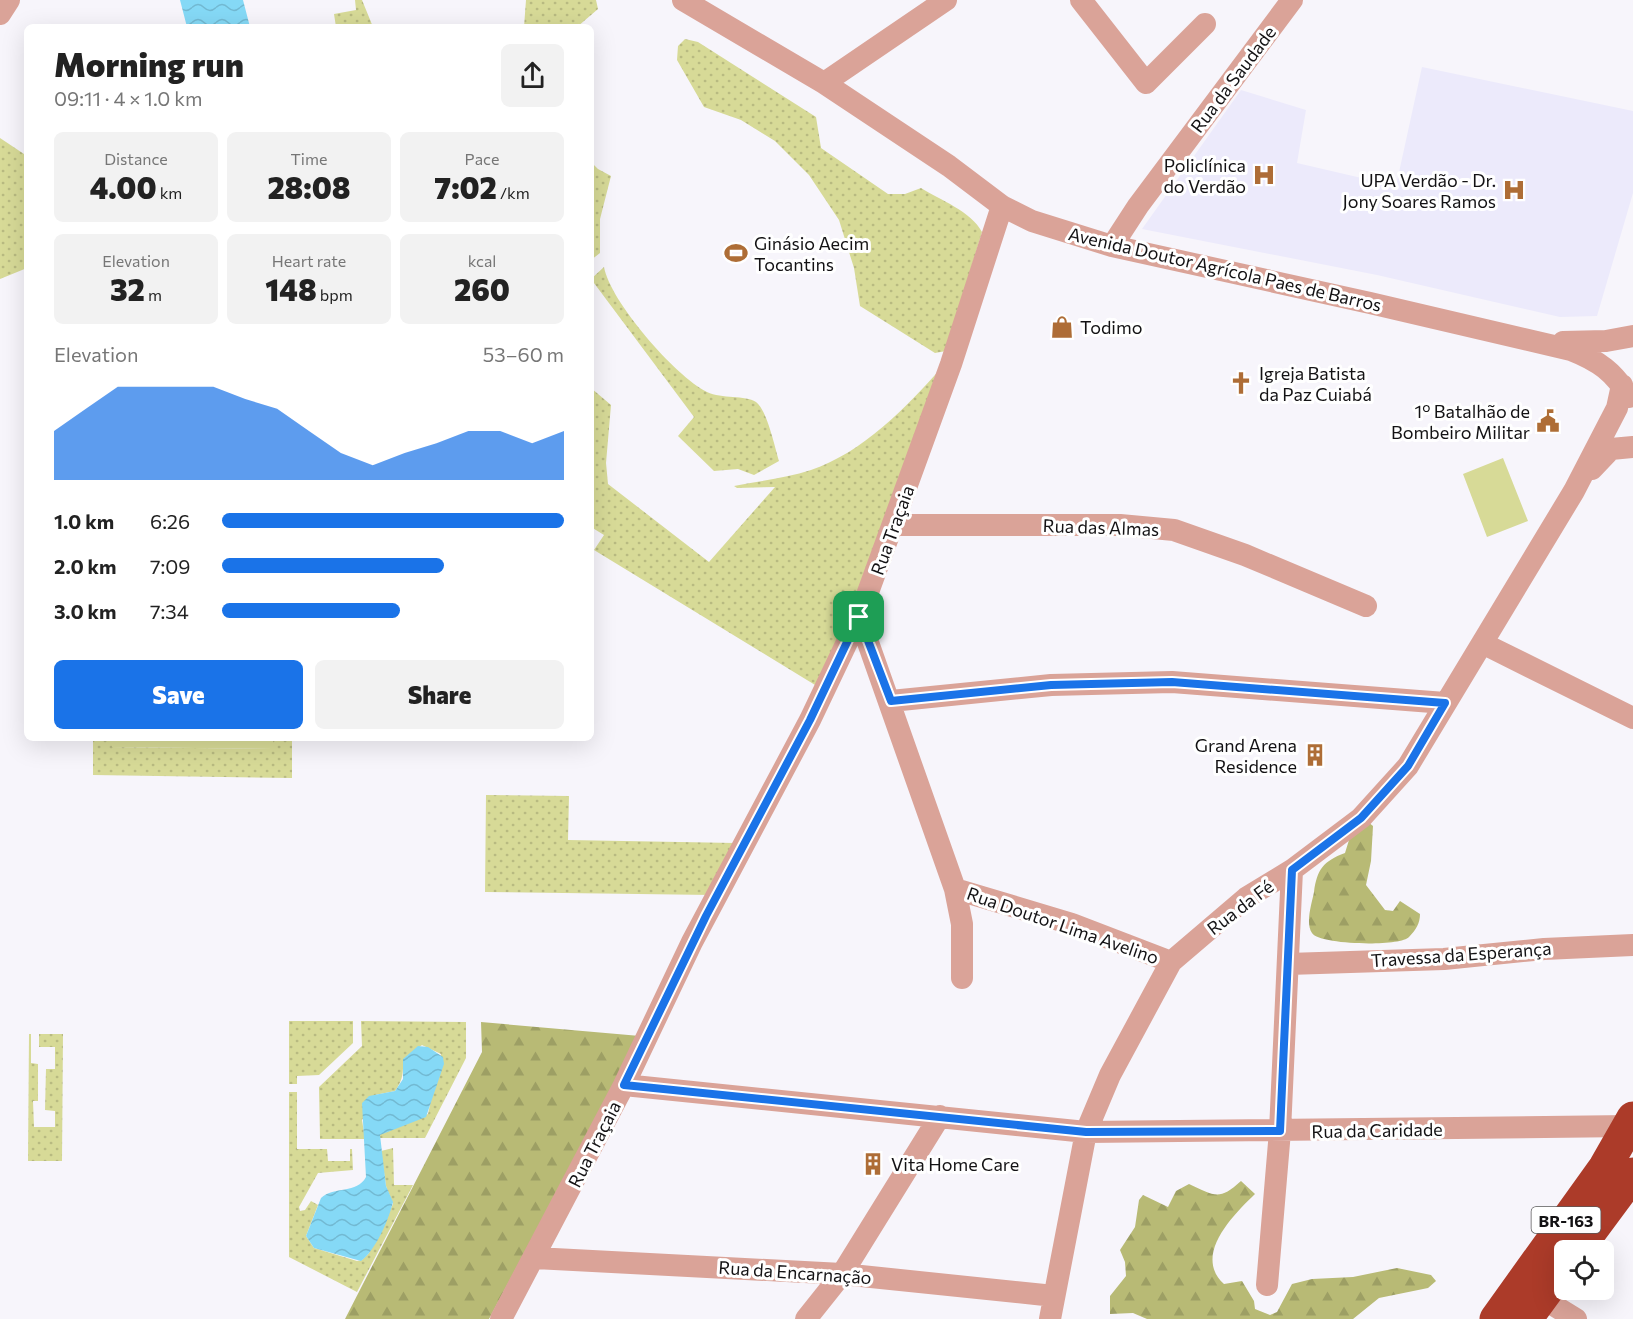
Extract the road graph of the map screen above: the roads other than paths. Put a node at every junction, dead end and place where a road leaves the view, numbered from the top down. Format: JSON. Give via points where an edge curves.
{"nodes":[{"id":1,"x":9,"y":0,"type":"edge"},
{"id":2,"x":683,"y":0,"type":"edge"},
{"id":3,"x":946,"y":0,"type":"edge"},
{"id":4,"x":1081,"y":0,"type":"edge"},
{"id":5,"x":1292,"y":0,"type":"edge"},
{"id":6,"x":0,"y":14,"type":"edge"},
{"id":7,"x":1205,"y":24,"type":"dead end"},
{"id":8,"x":824,"y":83,"type":"junction"},
{"id":9,"x":1002,"y":206,"type":"junction"},
{"id":10,"x":1112,"y":246,"type":"junction"},
{"id":11,"x":1633,"y":322,"type":"edge"},
{"id":12,"x":1633,"y":336,"type":"edge"},
{"id":13,"x":1606,"y":341,"type":"junction"},
{"id":14,"x":1541,"y":342,"type":"junction"},
{"id":15,"x":1628,"y":394,"type":"edge"},
{"id":16,"x":1633,"y":447,"type":"edge"},
{"id":17,"x":1574,"y":491,"type":"junction"},
{"id":18,"x":894,"y":525,"type":"junction"},
{"id":19,"x":1366,"y":606,"type":"dead end"},
{"id":20,"x":859,"y":617,"type":"junction"},
{"id":21,"x":1484,"y":644,"type":"junction"},
{"id":22,"x":891,"y":701,"type":"junction"},
{"id":23,"x":1445,"y":703,"type":"junction"},
{"id":24,"x":1633,"y":718,"type":"edge"},
{"id":25,"x":1292,"y":870,"type":"junction"},
{"id":26,"x":955,"y":889,"type":"junction"},
{"id":27,"x":1633,"y":945,"type":"edge"},
{"id":28,"x":1171,"y":962,"type":"junction"},
{"id":29,"x":1288,"y":964,"type":"junction"},
{"id":30,"x":962,"y":978,"type":"dead end"},
{"id":31,"x":624,"y":1085,"type":"junction"},
{"id":32,"x":940,"y":1116,"type":"junction"},
{"id":33,"x":1631,"y":1122,"type":"edge"},
{"id":34,"x":1280,"y":1131,"type":"junction"},
{"id":35,"x":1086,"y":1132,"type":"junction"},
{"id":36,"x":1633,"y":1174,"type":"edge"},
{"id":37,"x":1584,"y":1240,"type":"edge"},
{"id":38,"x":535,"y":1258,"type":"junction"},
{"id":39,"x":842,"y":1274,"type":"junction"},
{"id":40,"x":1554,"y":1281,"type":"edge"},
{"id":41,"x":1267,"y":1285,"type":"dead end"},
{"id":42,"x":1054,"y":1296,"type":"junction"},
{"id":43,"x":1534,"y":1308,"type":"edge"},
{"id":44,"x":501,"y":1319,"type":"edge"},
{"id":45,"x":806,"y":1319,"type":"edge"},
{"id":46,"x":1050,"y":1319,"type":"edge"},
{"id":47,"x":1496,"y":1319,"type":"edge"},
{"id":48,"x":1576,"y":1319,"type":"edge"}],
"edges":[{"from":1,"to":6,"type":"street"},
{"from":2,"to":8,"type":"street","name":"Avenida Doutor Agrícola Paes de Barros"},
{"from":3,"to":8,"type":"street"},
{"from":4,"to":7,"type":"street","via":[[1146,83]]},
{"from":5,"to":10,"type":"street","name":"Rua da Saudade"},
{"from":8,"to":9,"type":"street","name":"Avenida Doutor Agrícola Paes de Barros"},
{"from":9,"to":10,"type":"street","name":"Avenida Doutor Agrícola Paes de Barros","via":[[1069,234]]},
{"from":9,"to":18,"type":"street","name":"Rua Traçaia"},
{"from":10,"to":14,"type":"street","name":"Avenida Doutor Agrícola Paes de Barros"},
{"from":11,"to":13,"type":"street"},
{"from":12,"to":13,"type":"street","name":"Avenida Doutor Agrícola Paes de Barros"},
{"from":13,"to":14,"type":"street","name":"Avenida Doutor Agrícola Paes de Barros"},
{"from":14,"to":15,"type":"street","name":"Avenida Doutor Agrícola Paes de Barros","via":[[1596,360],[1611,371]]},
{"from":15,"to":17,"type":"street","name":"Rua da Fé"},
{"from":16,"to":17,"type":"street","name":"Rua da Fé","via":[[1611,449],[1604,454]]},
{"from":17,"to":21,"type":"street","name":"Rua da Fé"},
{"from":18,"to":19,"type":"street","name":"Rua das Almas","via":[[1120,525],[1174,530]]},
{"from":18,"to":20,"type":"street","name":"Rua Traçaia"},
{"from":20,"to":22,"type":"street","name":"Rua Doutor Lima Avelino"},
{"from":20,"to":31,"type":"street","name":"Rua Traçaia"},
{"from":21,"to":23,"type":"street","name":"Rua da Fé"},
{"from":21,"to":24,"type":"street"},
{"from":22,"to":23,"type":"street","via":[[1051,685],[1172,682]]},
{"from":22,"to":26,"type":"street","name":"Rua Doutor Lima Avelino"},
{"from":23,"to":25,"type":"street","name":"Rua da Fé","via":[[1408,766],[1361,818]]},
{"from":25,"to":28,"type":"street","name":"Rua da Fé","via":[[1246,898]]},
{"from":25,"to":29,"type":"street"},
{"from":26,"to":28,"type":"street","name":"Rua Doutor Lima Avelino","via":[[1072,924]]},
{"from":26,"to":30,"type":"street","name":"Rua Doutor Lima Avelino","via":[[962,924]]},
{"from":27,"to":29,"type":"street","name":"Travessa da Esperança"},
{"from":28,"to":35,"type":"street","name":"Rua da Fé","via":[[1110,1075]]},
{"from":29,"to":34,"type":"street"},
{"from":31,"to":32,"type":"street","name":"Rua da Caridade"},
{"from":31,"to":38,"type":"street","name":"Rua Traçaia"},
{"from":32,"to":35,"type":"street","name":"Rua da Caridade"},
{"from":32,"to":39,"type":"street"},
{"from":33,"to":34,"type":"street","name":"Rua da Caridade"},
{"from":33,"to":47,"type":"highway","number":"BR-163","via":[[1605,1167]]},
{"from":34,"to":35,"type":"street","name":"Rua da Caridade"},
{"from":34,"to":41,"type":"street"},
{"from":35,"to":42,"type":"street","name":"Rua da Fé"},
{"from":36,"to":37,"type":"highway","number":"BR-163"},
{"from":38,"to":39,"type":"street","name":"Rua da Encarnação"},
{"from":38,"to":44,"type":"street","name":"Rua Traçaia"},
{"from":39,"to":42,"type":"street","name":"Rua da Encarnação"},
{"from":39,"to":45,"type":"street"},
{"from":40,"to":43,"type":"highway"},
{"from":42,"to":46,"type":"street","name":"Rua da Fé"},
{"from":43,"to":48,"type":"street"}]}
